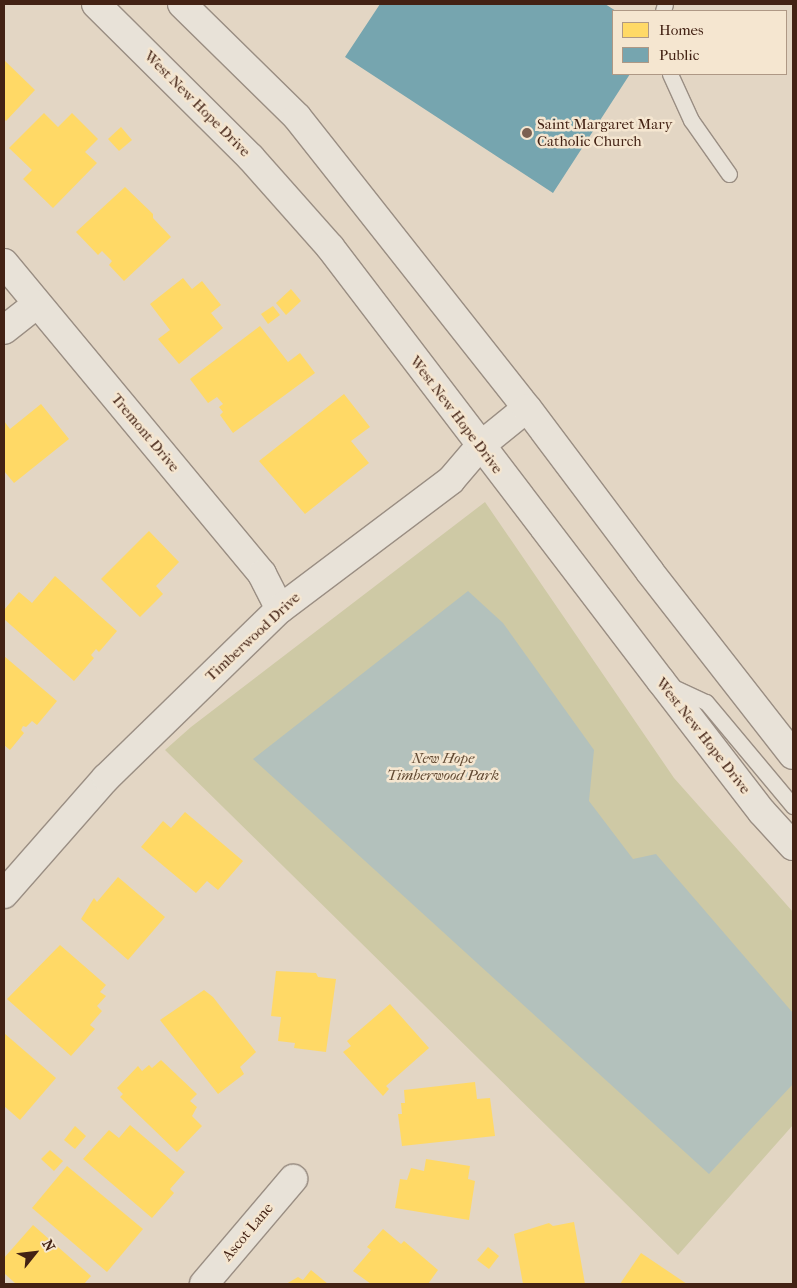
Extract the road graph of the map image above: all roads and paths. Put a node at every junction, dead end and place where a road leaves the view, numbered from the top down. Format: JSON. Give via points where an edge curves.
{"nodes":[{"id":1,"x":96,"y":4,"type":"edge"},
{"id":2,"x":182,"y":4,"type":"edge"},
{"id":3,"x":670,"y":75,"type":"edge"},
{"id":4,"x":729,"y":174,"type":"dead end"},
{"id":5,"x":4,"y":262,"type":"edge"},
{"id":6,"x":37,"y":304,"type":"junction"},
{"id":7,"x":4,"y":330,"type":"edge"},
{"id":8,"x":527,"y":408,"type":"junction"},
{"id":9,"x":480,"y":446,"type":"junction"},
{"id":10,"x":280,"y":609,"type":"junction"},
{"id":11,"x":661,"y":681,"type":"junction"},
{"id":12,"x":793,"y":755,"type":"edge"},
{"id":13,"x":793,"y":806,"type":"edge"},
{"id":14,"x":793,"y":846,"type":"edge"},
{"id":15,"x":4,"y":894,"type":"edge"},
{"id":16,"x":293,"y":1179,"type":"dead end"},
{"id":17,"x":204,"y":1284,"type":"edge"}],
"edges":[{"from":1,"to":9,"type":"main road","name":"West New Hope Drive","via":[[251,158],[330,247]]},
{"from":2,"to":8,"type":"main road","via":[[297,116]]},
{"from":3,"to":4,"type":"lane","via":[[691,120]]},
{"from":5,"to":6,"type":"main road","name":"Tremont Drive"},
{"from":6,"to":7,"type":"main road"},
{"from":6,"to":10,"type":"main road","name":"Tremont Drive","via":[[262,574]]},
{"from":8,"to":9,"type":"main road","name":"Timberwood Drive"},
{"from":8,"to":12,"type":"main road"},
{"from":9,"to":10,"type":"main road","name":"Timberwood Drive","via":[[451,480]]},
{"from":9,"to":11,"type":"main road","name":"West New Hope Drive"},
{"from":10,"to":15,"type":"main road","name":"Timberwood Drive","via":[[106,778]]},
{"from":11,"to":13,"type":"lane","via":[[706,702]]},
{"from":11,"to":14,"type":"main road","name":"West New Hope Drive","via":[[762,812]]},
{"from":16,"to":17,"type":"main road","name":"Ascot Lane"}]}
